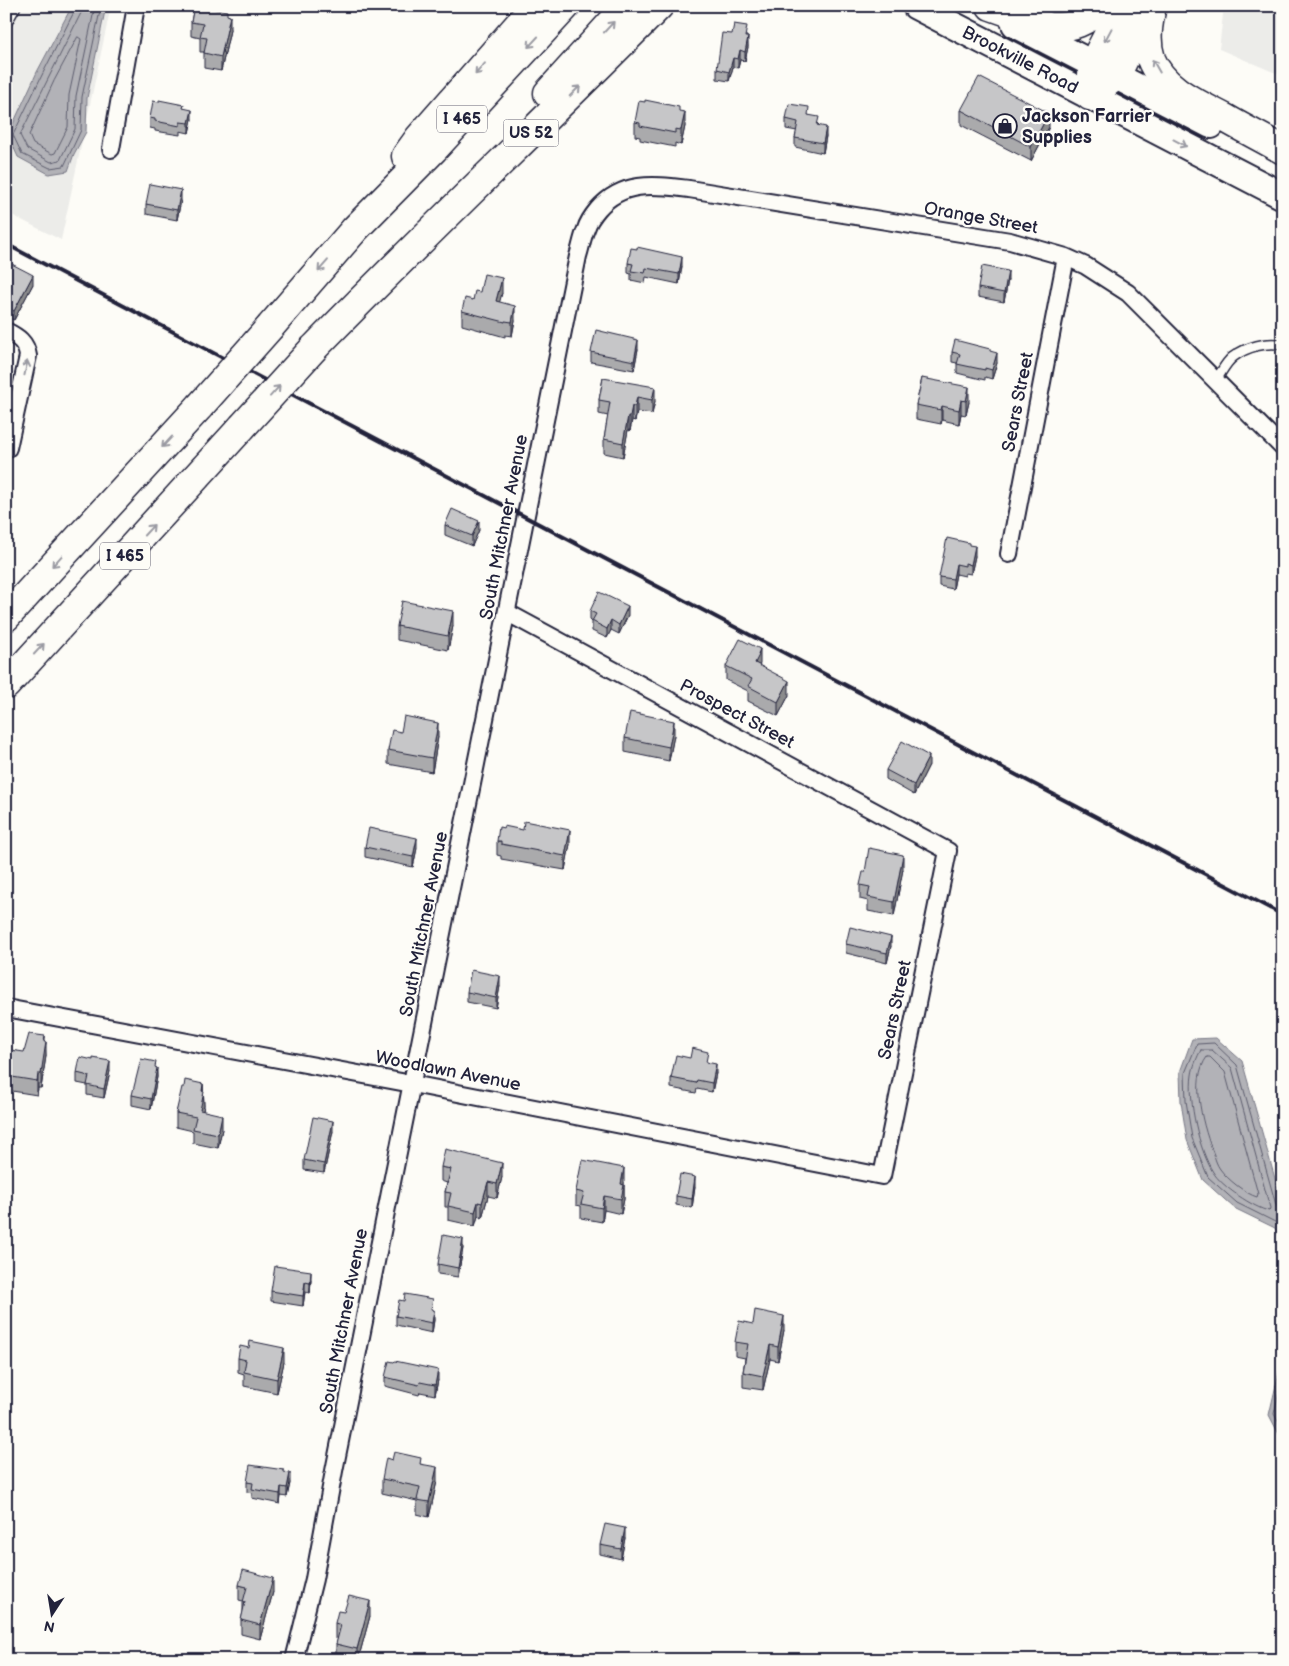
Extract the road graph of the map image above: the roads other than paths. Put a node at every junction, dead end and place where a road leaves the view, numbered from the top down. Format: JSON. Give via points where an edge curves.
{"nodes":[{"id":1,"x":16,"y":6,"type":"edge"},
{"id":2,"x":136,"y":6,"type":"edge"},
{"id":3,"x":535,"y":6,"type":"edge"},
{"id":4,"x":566,"y":6,"type":"edge"},
{"id":5,"x":627,"y":6,"type":"edge"},
{"id":6,"x":659,"y":6,"type":"edge"},
{"id":7,"x":916,"y":6,"type":"edge"},
{"id":8,"x":980,"y":6,"type":"edge"},
{"id":9,"x":990,"y":6,"type":"edge"},
{"id":10,"x":1102,"y":6,"type":"edge"},
{"id":11,"x":1123,"y":6,"type":"edge"},
{"id":12,"x":1151,"y":6,"type":"edge"},
{"id":13,"x":6,"y":24,"type":"edge"},
{"id":14,"x":1104,"y":70,"type":"junction"},
{"id":15,"x":1090,"y":96,"type":"junction"},
{"id":16,"x":111,"y":149,"type":"dead end"},
{"id":17,"x":1283,"y":150,"type":"edge"},
{"id":18,"x":1283,"y":163,"type":"edge"},
{"id":19,"x":1283,"y":196,"type":"edge"},
{"id":20,"x":604,"y":202,"type":"joint"},
{"id":21,"x":355,"y":229,"type":"junction"},
{"id":22,"x":1066,"y":257,"type":"junction"},
{"id":23,"x":401,"y":259,"type":"junction"},
{"id":24,"x":6,"y":331,"type":"edge"},
{"id":25,"x":1283,"y":345,"type":"edge"},
{"id":26,"x":1216,"y":380,"type":"junction"},
{"id":27,"x":6,"y":447,"type":"edge"},
{"id":28,"x":1283,"y":448,"type":"edge"},
{"id":29,"x":1009,"y":554,"type":"dead end"},
{"id":30,"x":508,"y":612,"type":"junction"},
{"id":31,"x":6,"y":617,"type":"edge"},
{"id":32,"x":6,"y":685,"type":"edge"},
{"id":33,"x":948,"y":852,"type":"joint"},
{"id":34,"x":6,"y":1008,"type":"edge"},
{"id":35,"x":412,"y":1084,"type":"junction"},
{"id":36,"x":882,"y":1176,"type":"joint"},
{"id":37,"x":294,"y":1660,"type":"edge"}],
"edges":[{"from":1,"to":13,"type":"lane"},
{"from":2,"to":16,"type":"street"},
{"from":3,"to":21,"type":"highway","one_way":true,"via":[[419,138]]},
{"from":4,"to":21,"type":"highway","number":"I 465","one_way":true},
{"from":23,"to":5,"type":"highway","number":"I 465","one_way":true},
{"from":23,"to":6,"type":"highway","number":"US 52","one_way":true},
{"from":7,"to":15,"type":"main road","name":"Brookville Road"},
{"from":8,"to":14,"type":"main road","name":"Brookville Road"},
{"from":9,"to":10,"type":"highway","via":[[1057,28],[1078,24]]},
{"from":11,"to":14,"type":"highway","one_way":true},
{"from":12,"to":14,"type":"highway"},
{"from":17,"to":12,"type":"highway","one_way":true,"via":[[1186,97],[1169,84],[1151,59],[1147,31]]},
{"from":14,"to":15,"type":"highway"},
{"from":14,"to":18,"type":"main road","name":"Brookville Road"},
{"from":15,"to":19,"type":"main road","name":"Brookville Road","one_way":true},
{"from":20,"to":22,"type":"street","name":"Orange Street","via":[[616,193],[642,186],[689,189],[1010,241]]},
{"from":20,"to":30,"type":"street","name":"South Mitchner Avenue","via":[[586,228],[578,256]]},
{"from":21,"to":31,"type":"highway","number":"I 465","one_way":true,"bridge":true,"via":[[200,406]]},
{"from":22,"to":26,"type":"street","name":"Orange Street","via":[[1128,293]]},
{"from":22,"to":29,"type":"street","name":"Sears Street"},
{"from":32,"to":23,"type":"highway","number":"I 465","one_way":true,"bridge":true,"via":[[314,348]]},
{"from":27,"to":24,"type":"street","one_way":true,"via":[[28,356],[24,343]]},
{"from":25,"to":26,"type":"lane","via":[[1274,343],[1253,347],[1232,358]]},
{"from":26,"to":28,"type":"street","name":"Orange Street"},
{"from":30,"to":33,"type":"street","name":"Prospect Street"},
{"from":30,"to":35,"type":"street","name":"South Mitchner Avenue"},
{"from":33,"to":36,"type":"street","name":"Sears Street"},
{"from":34,"to":35,"type":"street","name":"Woodlawn Avenue"},
{"from":35,"to":36,"type":"street","name":"Woodlawn Avenue"},
{"from":35,"to":37,"type":"street","name":"South Mitchner Avenue","via":[[314,1579]]}]}
